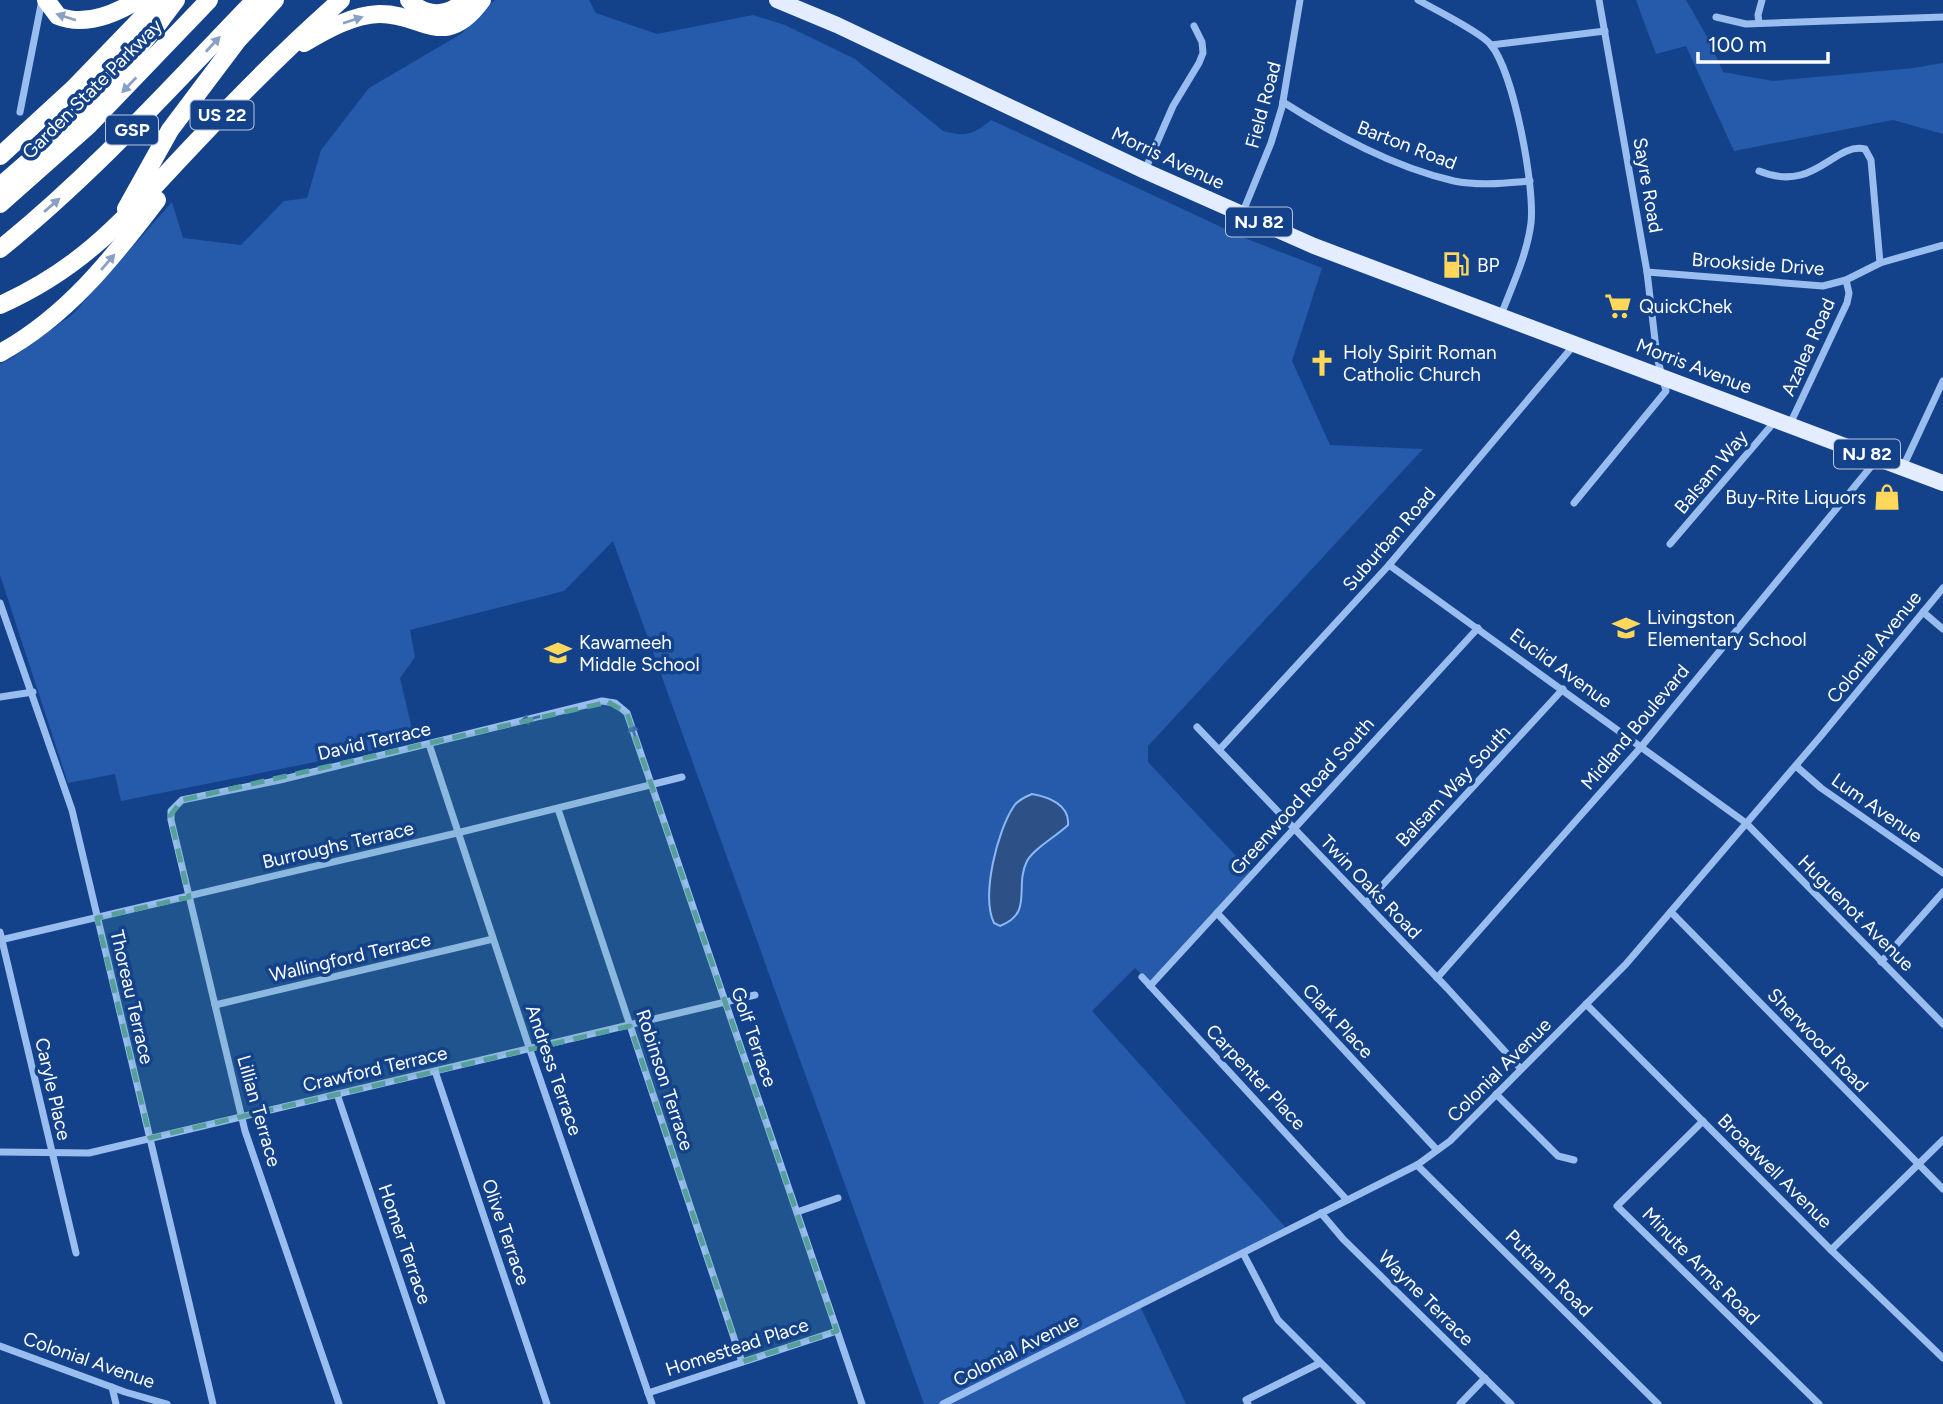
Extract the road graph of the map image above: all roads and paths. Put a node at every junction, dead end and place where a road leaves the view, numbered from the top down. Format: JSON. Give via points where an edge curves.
{"nodes":[{"id":1,"x":44,"y":0,"type":"edge"},
{"id":2,"x":138,"y":0,"type":"edge"},
{"id":3,"x":159,"y":0,"type":"edge"},
{"id":4,"x":176,"y":0,"type":"edge"},
{"id":5,"x":209,"y":0,"type":"edge"},
{"id":6,"x":255,"y":0,"type":"edge"},
{"id":7,"x":275,"y":0,"type":"edge"},
{"id":8,"x":341,"y":0,"type":"edge"},
{"id":9,"x":409,"y":0,"type":"edge"},
{"id":10,"x":465,"y":0,"type":"edge"},
{"id":11,"x":482,"y":0,"type":"edge"},
{"id":12,"x":777,"y":0,"type":"edge"},
{"id":13,"x":1300,"y":0,"type":"edge"},
{"id":14,"x":1418,"y":0,"type":"edge"},
{"id":15,"x":1599,"y":0,"type":"edge"},
{"id":16,"x":1762,"y":0,"type":"edge"},
{"id":17,"x":1716,"y":17,"type":"dead end"},
{"id":18,"x":1943,"y":17,"type":"edge"},
{"id":19,"x":1759,"y":23,"type":"junction"},
{"id":20,"x":1194,"y":26,"type":"dead end"},
{"id":21,"x":1605,"y":31,"type":"junction"},
{"id":22,"x":1491,"y":45,"type":"junction"},
{"id":23,"x":274,"y":62,"type":"junction"},
{"id":24,"x":1283,"y":102,"type":"junction"},
{"id":25,"x":230,"y":106,"type":"junction"},
{"id":26,"x":20,"y":112,"type":"dead end"},
{"id":27,"x":0,"y":156,"type":"edge"},
{"id":28,"x":1145,"y":171,"type":"junction"},
{"id":29,"x":1759,"y":172,"type":"dead end"},
{"id":30,"x":1530,"y":181,"type":"junction"},
{"id":31,"x":0,"y":186,"type":"edge"},
{"id":32,"x":0,"y":204,"type":"edge"},
{"id":33,"x":1242,"y":215,"type":"junction"},
{"id":34,"x":109,"y":235,"type":"junction"},
{"id":35,"x":1943,"y":245,"type":"edge"},
{"id":36,"x":0,"y":249,"type":"edge"},
{"id":37,"x":1880,"y":263,"type":"junction"},
{"id":38,"x":1647,"y":272,"type":"junction"},
{"id":39,"x":1846,"y":280,"type":"junction"},
{"id":40,"x":85,"y":287,"type":"junction"},
{"id":41,"x":0,"y":305,"type":"edge"},
{"id":42,"x":1501,"y":315,"type":"junction"},
{"id":43,"x":0,"y":342,"type":"edge"},
{"id":44,"x":1576,"y":343,"type":"junction"},
{"id":45,"x":0,"y":353,"type":"edge"},
{"id":46,"x":1662,"y":375,"type":"junction"},
{"id":47,"x":1943,"y":381,"type":"edge"},
{"id":48,"x":1783,"y":422,"type":"junction"},
{"id":49,"x":1878,"y":458,"type":"junction"},
{"id":50,"x":1902,"y":467,"type":"junction"},
{"id":51,"x":1943,"y":483,"type":"edge"},
{"id":52,"x":1574,"y":503,"type":"dead end"},
{"id":53,"x":1670,"y":544,"type":"dead end"},
{"id":54,"x":1389,"y":565,"type":"junction"},
{"id":55,"x":1943,"y":588,"type":"edge"},
{"id":56,"x":0,"y":603,"type":"edge"},
{"id":57,"x":1923,"y":612,"type":"junction"},
{"id":58,"x":1478,"y":628,"type":"junction"},
{"id":59,"x":1943,"y":629,"type":"edge"},
{"id":60,"x":1563,"y":690,"type":"junction"},
{"id":61,"x":33,"y":692,"type":"junction"},
{"id":62,"x":0,"y":697,"type":"edge"},
{"id":63,"x":596,"y":702,"type":"joint"},
{"id":64,"x":1196,"y":727,"type":"dead end"},
{"id":65,"x":429,"y":744,"type":"junction"},
{"id":66,"x":1641,"y":747,"type":"junction"},
{"id":67,"x":1219,"y":750,"type":"junction"},
{"id":68,"x":1796,"y":766,"type":"junction"},
{"id":69,"x":682,"y":777,"type":"dead end"},
{"id":70,"x":652,"y":786,"type":"junction"},
{"id":71,"x":558,"y":809,"type":"junction"},
{"id":72,"x":171,"y":820,"type":"joint"},
{"id":73,"x":1746,"y":824,"type":"junction"},
{"id":74,"x":1294,"y":829,"type":"junction"},
{"id":75,"x":457,"y":833,"type":"junction"},
{"id":76,"x":1943,"y":873,"type":"edge"},
{"id":77,"x":1943,"y":892,"type":"edge"},
{"id":78,"x":189,"y":897,"type":"junction"},
{"id":79,"x":1366,"y":903,"type":"junction"},
{"id":80,"x":1671,"y":912,"type":"junction"},
{"id":81,"x":1217,"y":913,"type":"junction"},
{"id":82,"x":97,"y":918,"type":"junction"},
{"id":83,"x":1,"y":938,"type":"edge"},
{"id":84,"x":493,"y":939,"type":"junction"},
{"id":85,"x":1881,"y":962,"type":"junction"},
{"id":86,"x":1142,"y":977,"type":"dead end"},
{"id":87,"x":1437,"y":978,"type":"junction"},
{"id":88,"x":1150,"y":986,"type":"junction"},
{"id":89,"x":755,"y":995,"type":"dead end"},
{"id":90,"x":726,"y":1003,"type":"junction"},
{"id":91,"x":1587,"y":1004,"type":"junction"},
{"id":92,"x":215,"y":1005,"type":"junction"},
{"id":93,"x":1943,"y":1024,"type":"edge"},
{"id":94,"x":631,"y":1026,"type":"junction"},
{"id":95,"x":530,"y":1050,"type":"junction"},
{"id":96,"x":1521,"y":1069,"type":"junction"},
{"id":97,"x":435,"y":1071,"type":"junction"},
{"id":98,"x":337,"y":1094,"type":"junction"},
{"id":99,"x":1496,"y":1094,"type":"junction"},
{"id":100,"x":242,"y":1117,"type":"junction"},
{"id":101,"x":1703,"y":1121,"type":"junction"},
{"id":102,"x":150,"y":1138,"type":"junction"},
{"id":103,"x":1943,"y":1140,"type":"edge"},
{"id":104,"x":1437,"y":1150,"type":"junction"},
{"id":105,"x":0,"y":1152,"type":"edge"},
{"id":106,"x":52,"y":1153,"type":"junction"},
{"id":107,"x":1574,"y":1160,"type":"dead end"},
{"id":108,"x":1917,"y":1164,"type":"junction"},
{"id":109,"x":1417,"y":1165,"type":"junction"},
{"id":110,"x":1943,"y":1189,"type":"edge"},
{"id":111,"x":838,"y":1198,"type":"dead end"},
{"id":112,"x":1347,"y":1200,"type":"junction"},
{"id":113,"x":797,"y":1212,"type":"junction"},
{"id":114,"x":1321,"y":1213,"type":"junction"},
{"id":115,"x":1831,"y":1250,"type":"junction"},
{"id":116,"x":76,"y":1253,"type":"dead end"},
{"id":117,"x":1243,"y":1254,"type":"junction"},
{"id":118,"x":837,"y":1331,"type":"junction"},
{"id":119,"x":0,"y":1346,"type":"edge"},
{"id":120,"x":1943,"y":1358,"type":"edge"},
{"id":121,"x":742,"y":1362,"type":"junction"},
{"id":122,"x":1320,"y":1363,"type":"junction"},
{"id":123,"x":1485,"y":1378,"type":"junction"},
{"id":124,"x":112,"y":1387,"type":"junction"},
{"id":125,"x":648,"y":1394,"type":"junction"},
{"id":126,"x":116,"y":1404,"type":"edge"},
{"id":127,"x":167,"y":1404,"type":"edge"},
{"id":128,"x":213,"y":1404,"type":"edge"},
{"id":129,"x":339,"y":1404,"type":"edge"},
{"id":130,"x":442,"y":1404,"type":"edge"},
{"id":131,"x":547,"y":1404,"type":"edge"},
{"id":132,"x":652,"y":1404,"type":"edge"},
{"id":133,"x":862,"y":1404,"type":"edge"},
{"id":134,"x":943,"y":1404,"type":"edge"},
{"id":135,"x":1248,"y":1404,"type":"edge"},
{"id":136,"x":1362,"y":1404,"type":"edge"},
{"id":137,"x":1460,"y":1404,"type":"edge"},
{"id":138,"x":1511,"y":1404,"type":"edge"},
{"id":139,"x":1658,"y":1404,"type":"edge"},
{"id":140,"x":1819,"y":1404,"type":"edge"}],
"edges":[{"from":2,"to":1,"type":"highway","one_way":true,"via":[[80,21],[58,16]]},
{"from":1,"to":26,"type":"street"},
{"from":3,"to":27,"type":"highway"},
{"from":4,"to":31,"type":"highway","via":[[103,89]]},
{"from":5,"to":32,"type":"highway","name":"Garden State Parkway","number":"GSP","one_way":true,"via":[[88,126]]},
{"from":36,"to":6,"type":"highway","number":"GSP","one_way":true,"via":[[128,134]]},
{"from":7,"to":34,"type":"highway","via":[[237,41],[170,130]]},
{"from":8,"to":23,"type":"highway","number":"US 22"},
{"from":9,"to":10,"type":"highway","via":[[419,9],[435,13],[450,11]]},
{"from":23,"to":11,"type":"highway","one_way":true,"via":[[334,27],[368,16],[393,15],[430,27],[447,26],[467,17]]},
{"from":12,"to":28,"type":"main road","name":"Morris Avenue","number":"NJ 82"},
{"from":13,"to":24,"type":"street","name":"Field Road"},
{"from":14,"to":22,"type":"street"},
{"from":15,"to":21,"type":"street","name":"Sayre Road"},
{"from":16,"to":19,"type":"street"},
{"from":17,"to":19,"type":"street"},
{"from":18,"to":19,"type":"street"},
{"from":20,"to":28,"type":"street","via":[[1203,54],[1173,106]]},
{"from":21,"to":22,"type":"street"},
{"from":21,"to":38,"type":"street","name":"Sayre Road"},
{"from":22,"to":30,"type":"street","via":[[1513,100]]},
{"from":23,"to":25,"type":"highway","number":"US 22"},
{"from":24,"to":30,"type":"street","name":"Barton Road","via":[[1331,132],[1429,173],[1479,184]]},
{"from":24,"to":33,"type":"street","name":"Field Road"},
{"from":25,"to":34,"type":"highway","number":"US 22"},
{"from":40,"to":25,"type":"highway","one_way":true},
{"from":28,"to":33,"type":"main road","name":"Morris Avenue","number":"NJ 82"},
{"from":29,"to":37,"type":"street","via":[[1794,178],[1854,149],[1865,149],[1871,160]]},
{"from":30,"to":42,"type":"street","via":[[1527,243]]},
{"from":33,"to":42,"type":"main road","name":"Morris Avenue","number":"NJ 82"},
{"from":34,"to":41,"type":"highway","number":"US 22","via":[[58,274]]},
{"from":35,"to":37,"type":"street","name":"Brookside Drive"},
{"from":37,"to":39,"type":"street","name":"Brookside Drive"},
{"from":38,"to":39,"type":"street","name":"Brookside Drive","via":[[1812,286]]},
{"from":38,"to":46,"type":"street","name":"Sayre Road"},
{"from":39,"to":48,"type":"street","name":"Azalea Road","via":[[1847,303]]},
{"from":40,"to":43,"type":"highway"},
{"from":40,"to":45,"type":"highway","via":[[39,328]]},
{"from":42,"to":44,"type":"main road","name":"Morris Avenue","number":"NJ 82"},
{"from":44,"to":46,"type":"main road","name":"Morris Avenue","number":"NJ 82"},
{"from":44,"to":54,"type":"street","name":"Suburban Road"},
{"from":46,"to":48,"type":"main road","name":"Morris Avenue","number":"NJ 82"},
{"from":46,"to":52,"type":"street","via":[[1666,391]]},
{"from":47,"to":50,"type":"street"},
{"from":48,"to":49,"type":"main road","name":"Morris Avenue","number":"NJ 82"},
{"from":48,"to":53,"type":"street","name":"Balsam Way"},
{"from":49,"to":50,"type":"main road","name":"Morris Avenue","number":"NJ 82"},
{"from":49,"to":66,"type":"street","name":"Midland Boulevard"},
{"from":50,"to":51,"type":"main road","name":"Morris Avenue","number":"NJ 82"},
{"from":54,"to":58,"type":"street","name":"Euclid Avenue"},
{"from":54,"to":67,"type":"street","name":"Suburban Road"},
{"from":55,"to":57,"type":"street","name":"Colonial Avenue"},
{"from":56,"to":61,"type":"street","name":"Thoreau Terrace"},
{"from":57,"to":59,"type":"street"},
{"from":57,"to":68,"type":"street","name":"Colonial Avenue"},
{"from":58,"to":60,"type":"street","name":"Euclid Avenue"},
{"from":58,"to":74,"type":"street","name":"Greenwood Road South"},
{"from":60,"to":66,"type":"street","name":"Euclid Avenue"},
{"from":60,"to":79,"type":"street","name":"Balsam Way South"},
{"from":61,"to":62,"type":"street"},
{"from":61,"to":82,"type":"street","name":"Thoreau Terrace","via":[[72,810]]},
{"from":63,"to":65,"type":"street","name":"David Terrace","one_way":true},
{"from":70,"to":63,"type":"street","name":"Golf Terrace","one_way":true,"via":[[627,713],[615,704]]},
{"from":64,"to":67,"type":"street","name":"Twin Oaks Road"},
{"from":65,"to":72,"type":"street","name":"David Terrace","via":[[182,800],[174,806]]},
{"from":65,"to":75,"type":"street","name":"Andress Terrace"},
{"from":66,"to":73,"type":"street","name":"Euclid Avenue"},
{"from":66,"to":87,"type":"street","name":"Midland Boulevard"},
{"from":67,"to":74,"type":"street","name":"Twin Oaks Road"},
{"from":68,"to":73,"type":"street","name":"Colonial Avenue"},
{"from":68,"to":76,"type":"street","name":"Lum Avenue"},
{"from":69,"to":70,"type":"street","name":"Burroughs Terrace"},
{"from":70,"to":71,"type":"street","name":"Burroughs Terrace"},
{"from":70,"to":90,"type":"street","name":"Golf Terrace"},
{"from":71,"to":75,"type":"street","name":"Burroughs Terrace"},
{"from":71,"to":94,"type":"street","name":"Robinson Terrace"},
{"from":72,"to":78,"type":"street","name":"Lillian Terrace"},
{"from":73,"to":80,"type":"street","name":"Colonial Avenue"},
{"from":73,"to":85,"type":"street","name":"Huguenot Avenue"},
{"from":74,"to":79,"type":"street","name":"Twin Oaks Road"},
{"from":74,"to":81,"type":"street","name":"Greenwood Road South"},
{"from":75,"to":78,"type":"street","name":"Burroughs Terrace"},
{"from":75,"to":84,"type":"street","name":"Andress Terrace"},
{"from":77,"to":85,"type":"street"},
{"from":78,"to":82,"type":"street","name":"Burroughs Terrace"},
{"from":78,"to":92,"type":"street","name":"Lillian Terrace"},
{"from":79,"to":87,"type":"street","name":"Twin Oaks Road"},
{"from":80,"to":91,"type":"street","name":"Colonial Avenue"},
{"from":80,"to":108,"type":"street","name":"Sherwood Road"},
{"from":81,"to":88,"type":"street","name":"Greenwood Road South"},
{"from":81,"to":104,"type":"street","name":"Clark Place"},
{"from":82,"to":83,"type":"street","name":"Burroughs Terrace"},
{"from":82,"to":102,"type":"street","name":"Thoreau Terrace"},
{"from":83,"to":106,"type":"street","name":"Caryle Place"},
{"from":84,"to":92,"type":"street","name":"Wallingford Terrace"},
{"from":84,"to":95,"type":"street","name":"Andress Terrace"},
{"from":85,"to":93,"type":"street","name":"Huguenot Avenue"},
{"from":86,"to":88,"type":"street","name":"Carpenter Place"},
{"from":87,"to":96,"type":"street","name":"Twin Oaks Road"},
{"from":88,"to":112,"type":"street","name":"Carpenter Place"},
{"from":89,"to":90,"type":"street","name":"Crawford Terrace"},
{"from":90,"to":94,"type":"street","name":"Crawford Terrace"},
{"from":90,"to":113,"type":"street","name":"Golf Terrace"},
{"from":91,"to":96,"type":"street","name":"Colonial Avenue"},
{"from":91,"to":101,"type":"street","name":"Broadwell Avenue"},
{"from":92,"to":100,"type":"street","name":"Lillian Terrace"},
{"from":94,"to":95,"type":"street","name":"Crawford Terrace"},
{"from":94,"to":121,"type":"street","name":"Robinson Terrace"},
{"from":95,"to":97,"type":"street","name":"Crawford Terrace"},
{"from":95,"to":125,"type":"street","name":"Andress Terrace"},
{"from":96,"to":99,"type":"street","name":"Colonial Avenue"},
{"from":97,"to":98,"type":"street","name":"Crawford Terrace"},
{"from":97,"to":131,"type":"street","name":"Olive Terrace"},
{"from":98,"to":100,"type":"street","name":"Crawford Terrace"},
{"from":98,"to":130,"type":"street","name":"Homer Terrace"},
{"from":99,"to":104,"type":"street","name":"Colonial Avenue"},
{"from":99,"to":107,"type":"street","via":[[1558,1156]]},
{"from":100,"to":102,"type":"street","name":"Crawford Terrace"},
{"from":100,"to":129,"type":"street","name":"Lillian Terrace"},
{"from":101,"to":115,"type":"street","name":"Broadwell Avenue"},
{"from":101,"to":140,"type":"street","name":"Minute Arms Road","via":[[1617,1206]]},
{"from":102,"to":106,"type":"street","name":"Crawford Terrace","via":[[89,1153]]},
{"from":102,"to":128,"type":"street","name":"Thoreau Terrace"},
{"from":103,"to":108,"type":"street"},
{"from":104,"to":109,"type":"street","name":"Colonial Avenue"},
{"from":105,"to":106,"type":"street","name":"Crawford Terrace"},
{"from":106,"to":116,"type":"street","name":"Caryle Place"},
{"from":108,"to":110,"type":"street","name":"Sherwood Road"},
{"from":108,"to":115,"type":"street"},
{"from":109,"to":112,"type":"street","name":"Colonial Avenue"},
{"from":109,"to":139,"type":"street","name":"Putnam Road"},
{"from":111,"to":113,"type":"street"},
{"from":112,"to":114,"type":"street","name":"Colonial Avenue"},
{"from":113,"to":118,"type":"street","name":"Golf Terrace"},
{"from":114,"to":117,"type":"street","name":"Colonial Avenue"},
{"from":114,"to":123,"type":"street","name":"Wayne Terrace"},
{"from":115,"to":120,"type":"street","name":"Broadwell Avenue"},
{"from":117,"to":122,"type":"street","via":[[1278,1320]]},
{"from":117,"to":134,"type":"street","name":"Colonial Avenue"},
{"from":118,"to":121,"type":"street","name":"Homestead Place"},
{"from":118,"to":133,"type":"street","name":"Golf Terrace"},
{"from":119,"to":124,"type":"street","name":"Colonial Avenue"},
{"from":121,"to":125,"type":"street","name":"Homestead Place"},
{"from":122,"to":135,"type":"street","via":[[1246,1401]]},
{"from":122,"to":136,"type":"street"},
{"from":123,"to":137,"type":"street"},
{"from":123,"to":138,"type":"street","name":"Wayne Terrace"},
{"from":124,"to":126,"type":"street"},
{"from":124,"to":127,"type":"street","name":"Colonial Avenue"},
{"from":125,"to":132,"type":"street","name":"Andress Terrace"}]}
